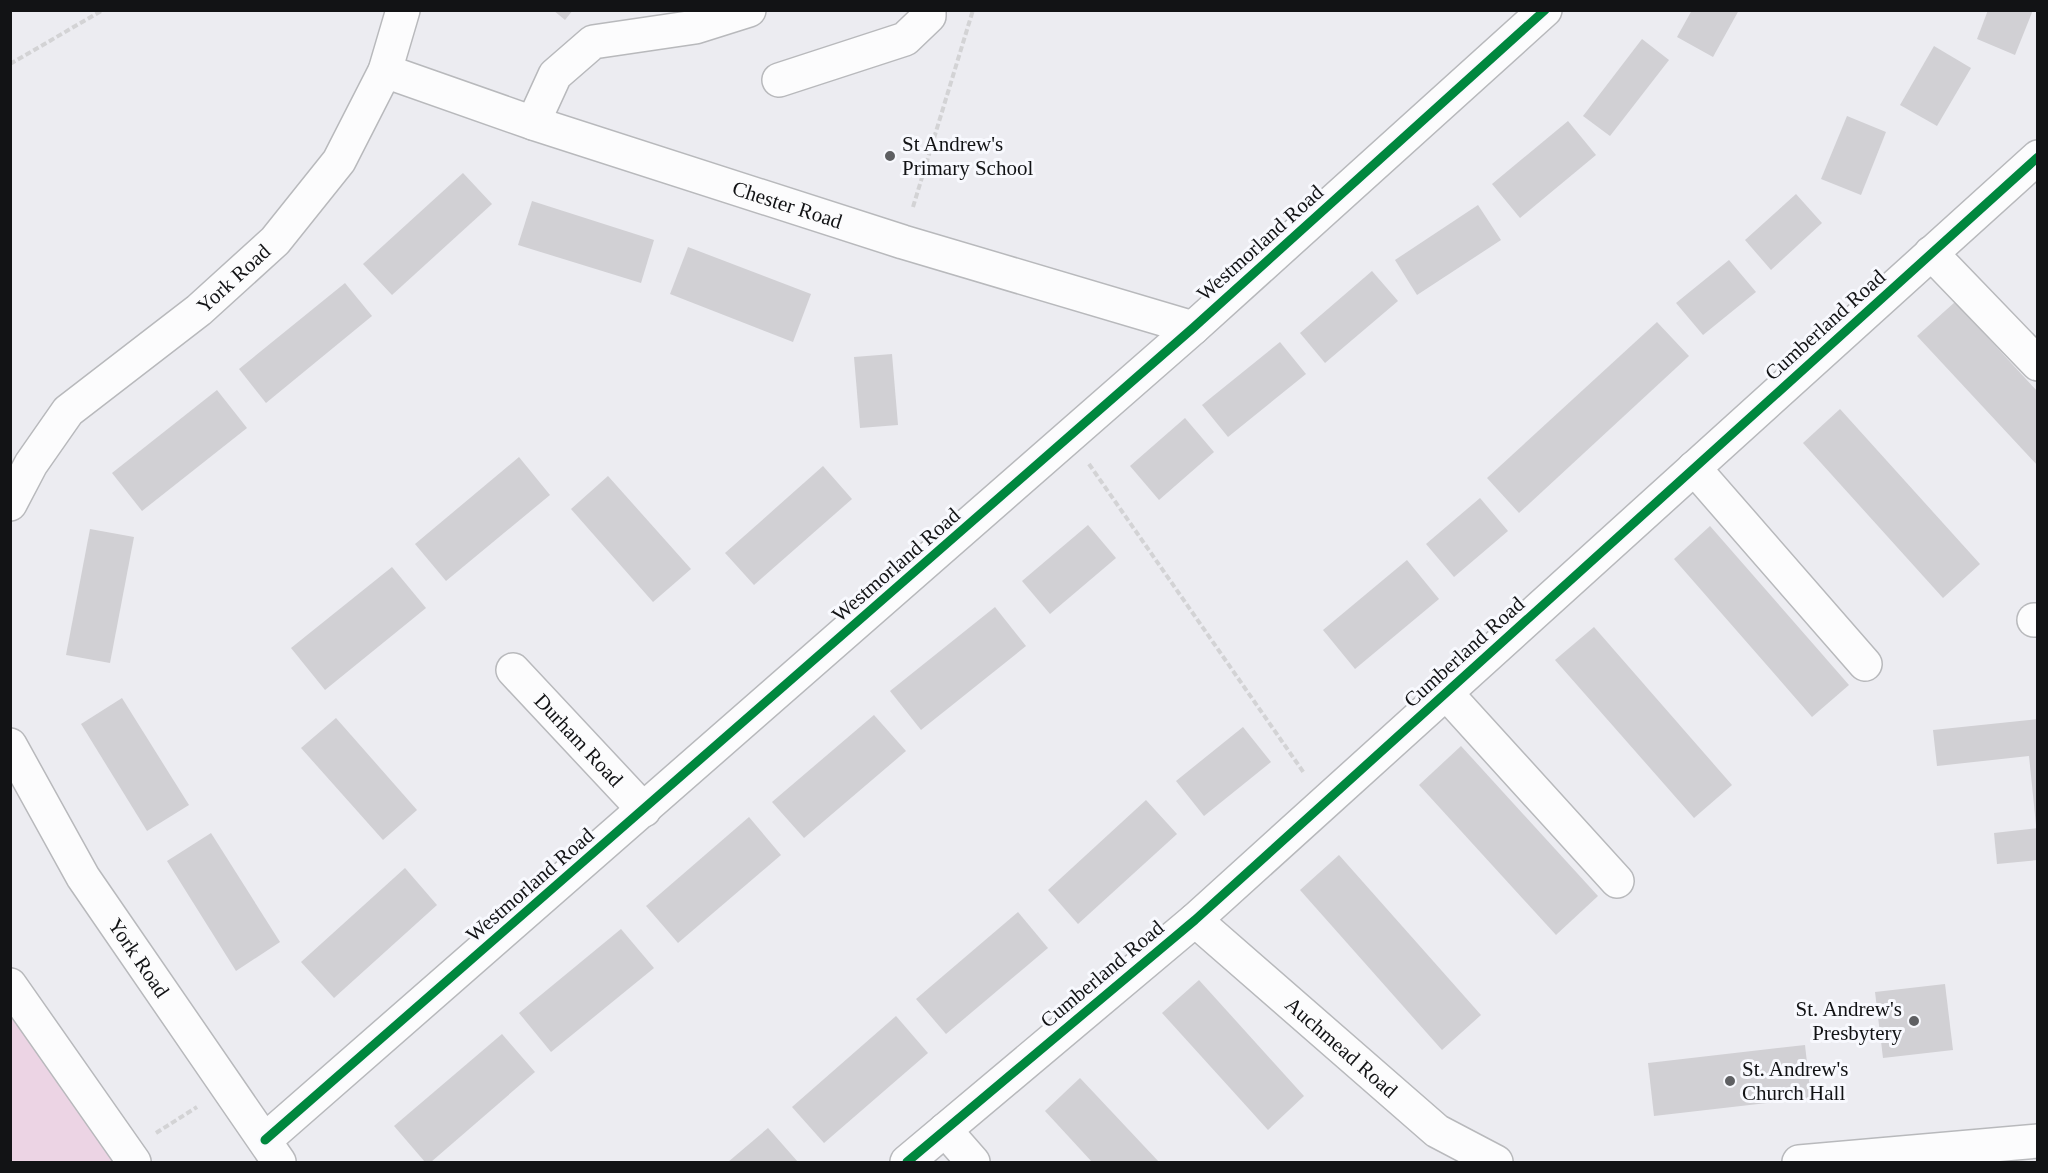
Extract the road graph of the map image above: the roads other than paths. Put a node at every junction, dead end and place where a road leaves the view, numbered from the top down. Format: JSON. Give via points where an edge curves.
{"nodes":[{"id":1,"x":403,"y":10,"type":"edge"},
{"id":2,"x":929,"y":10,"type":"edge"},
{"id":3,"x":1545,"y":10,"type":"edge"},
{"id":4,"x":736,"y":12,"type":"edge"},
{"id":5,"x":386,"y":71,"type":"junction"},
{"id":6,"x":779,"y":80,"type":"dead end"},
{"id":7,"x":533,"y":123,"type":"junction"},
{"id":8,"x":2037,"y":157,"type":"edge"},
{"id":9,"x":1932,"y":253,"type":"junction"},
{"id":10,"x":1193,"y":328,"type":"junction"},
{"id":11,"x":2037,"y":364,"type":"edge"},
{"id":12,"x":1694,"y":468,"type":"junction"},
{"id":13,"x":10,"y":504,"type":"edge"},
{"id":14,"x":1865,"y":664,"type":"dead end"},
{"id":15,"x":513,"y":670,"type":"dead end"},
{"id":16,"x":1446,"y":693,"type":"junction"},
{"id":17,"x":10,"y":745,"type":"edge"},
{"id":18,"x":644,"y":810,"type":"junction"},
{"id":19,"x":1617,"y":881,"type":"dead end"},
{"id":20,"x":1195,"y":920,"type":"junction"},
{"id":21,"x":10,"y":985,"type":"edge"},
{"id":22,"x":945,"y":1130,"type":"junction"},
{"id":23,"x":2037,"y":1141,"type":"edge"},
{"id":24,"x":272,"y":1151,"type":"edge"},
{"id":25,"x":1975,"y":1155,"type":"edge"},
{"id":26,"x":130,"y":1157,"type":"edge"},
{"id":27,"x":907,"y":1162,"type":"edge"},
{"id":28,"x":973,"y":1162,"type":"edge"},
{"id":29,"x":1496,"y":1162,"type":"edge"},
{"id":30,"x":1799,"y":1162,"type":"edge"}],
"edges":[{"from":1,"to":5,"type":"street","name":"York Road"},
{"from":2,"to":6,"type":"street","via":[[929,16],[905,39]]},
{"from":3,"to":10,"type":"street","name":"Westmorland Road"},
{"from":4,"to":7,"type":"street","via":[[695,27],[593,42],[555,75]]},
{"from":5,"to":7,"type":"street","name":"Chester Road"},
{"from":5,"to":13,"type":"street","name":"York Road","via":[[339,161],[275,241],[199,310],[68,411],[31,464]]},
{"from":7,"to":10,"type":"street","name":"Chester Road","via":[[903,242]]},
{"from":8,"to":9,"type":"street","name":"Cumberland Road"},
{"from":9,"to":11,"type":"street"},
{"from":9,"to":12,"type":"street","name":"Cumberland Road"},
{"from":10,"to":18,"type":"street","name":"Westmorland Road"},
{"from":12,"to":14,"type":"street"},
{"from":12,"to":16,"type":"street","name":"Cumberland Road"},
{"from":15,"to":18,"type":"street","name":"Durham Road"},
{"from":16,"to":19,"type":"street"},
{"from":16,"to":20,"type":"street","name":"Cumberland Road"},
{"from":17,"to":24,"type":"street","name":"York Road","via":[[83,877]]},
{"from":18,"to":24,"type":"street","name":"Westmorland Road"},
{"from":20,"to":22,"type":"street","name":"Cumberland Road"},
{"from":20,"to":29,"type":"street","name":"Auchmead Road","via":[[1437,1131]]},
{"from":21,"to":26,"type":"street"},
{"from":22,"to":27,"type":"street","name":"Cumberland Road"},
{"from":22,"to":28,"type":"street"},
{"from":23,"to":25,"type":"street"},
{"from":25,"to":30,"type":"street"}]}
